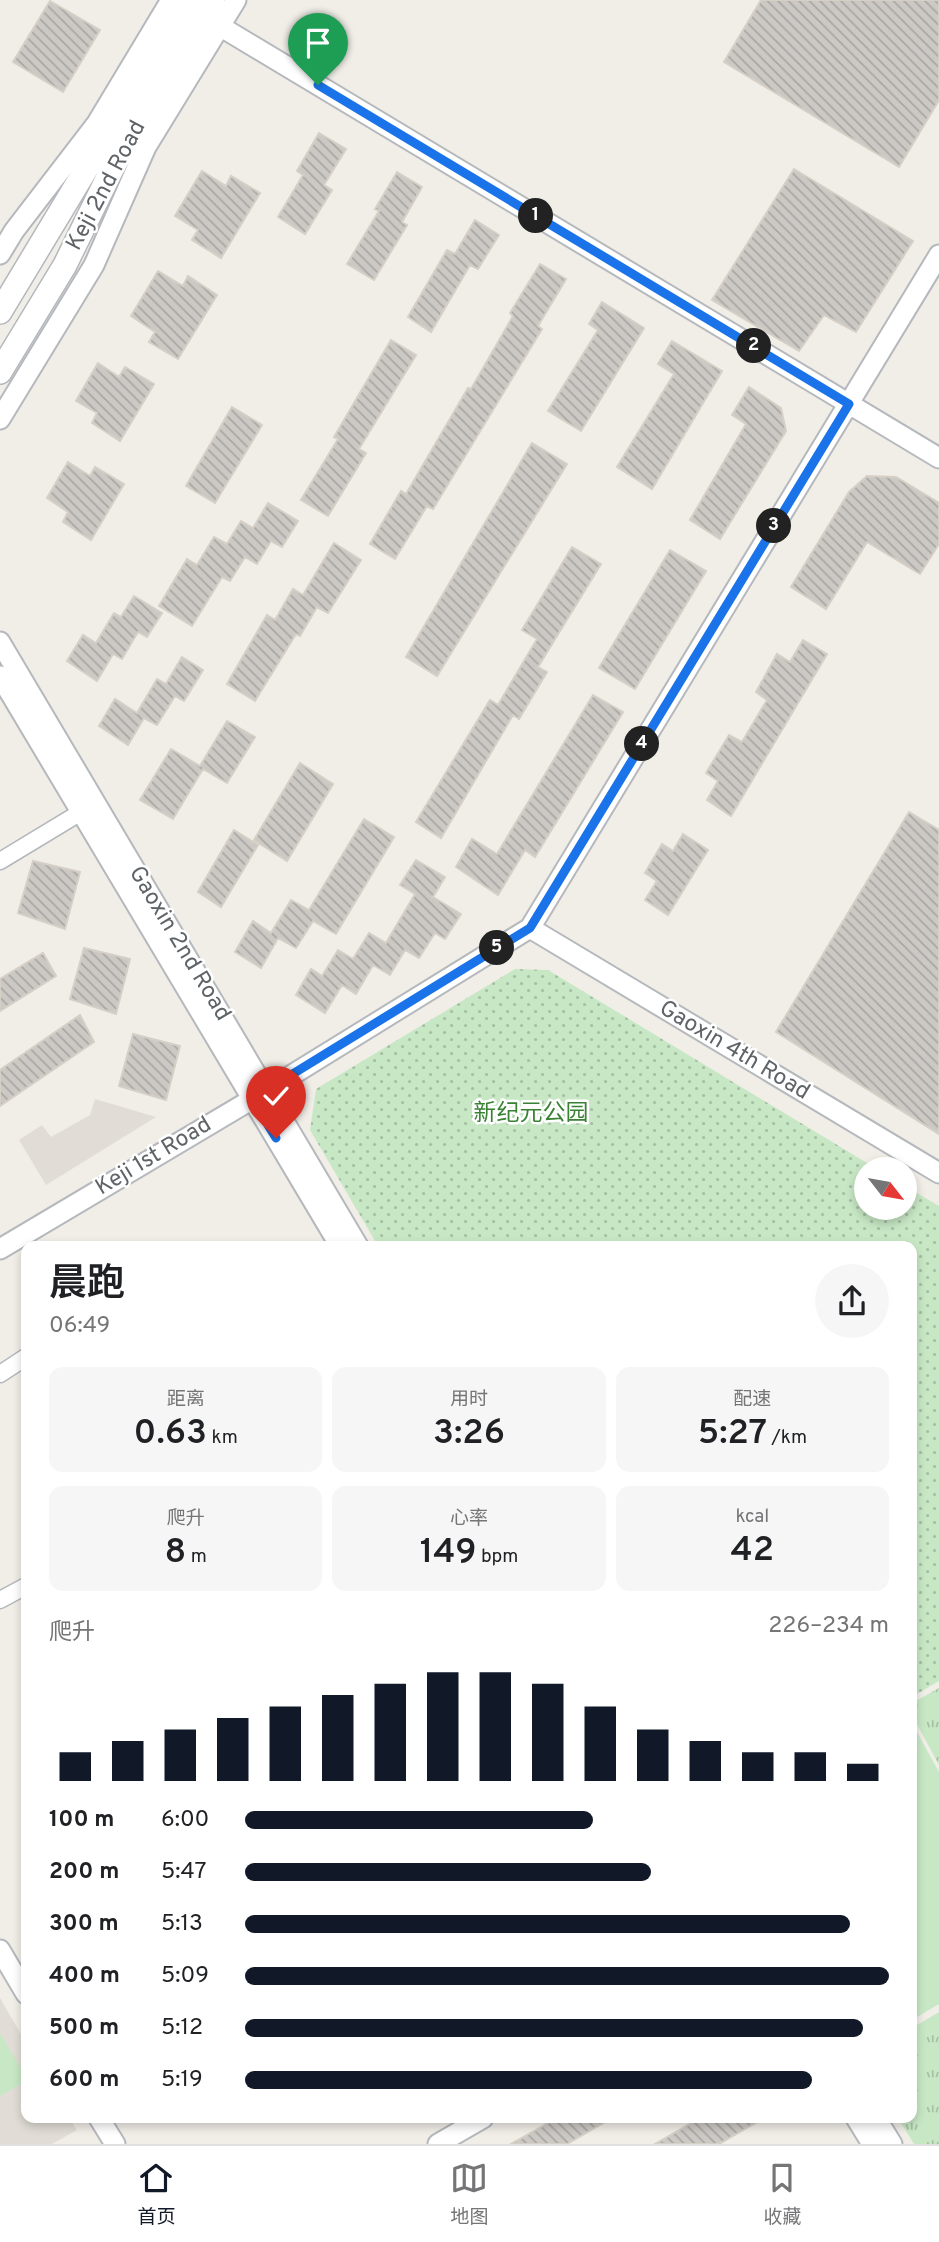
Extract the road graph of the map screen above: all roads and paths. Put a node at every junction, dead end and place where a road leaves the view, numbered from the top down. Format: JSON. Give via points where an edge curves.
{"nodes":[{"id":1,"x":171,"y":0,"type":"edge"},
{"id":2,"x":236,"y":0,"type":"edge"},
{"id":3,"x":206,"y":10,"type":"edge"},
{"id":4,"x":0,"y":254,"type":"edge"},
{"id":5,"x":939,"y":255,"type":"edge"},
{"id":6,"x":0,"y":312,"type":"edge"},
{"id":7,"x":0,"y":372,"type":"edge"},
{"id":8,"x":849,"y":404,"type":"junction"},
{"id":9,"x":0,"y":419,"type":"edge"},
{"id":10,"x":939,"y":458,"type":"edge"},
{"id":11,"x":0,"y":642,"type":"edge"},
{"id":12,"x":0,"y":676,"type":"edge"},
{"id":13,"x":88,"y":808,"type":"junction"},
{"id":14,"x":0,"y":860,"type":"edge"},
{"id":15,"x":530,"y":928,"type":"junction"},
{"id":16,"x":259,"y":1095,"type":"junction"},
{"id":17,"x":939,"y":1173,"type":"edge"},
{"id":18,"x":337,"y":1241,"type":"edge"},
{"id":19,"x":355,"y":1241,"type":"edge"},
{"id":20,"x":0,"y":1249,"type":"edge"},
{"id":21,"x":21,"y":1360,"type":"edge"},
{"id":22,"x":0,"y":1374,"type":"edge"},
{"id":23,"x":21,"y":1589,"type":"edge"},
{"id":24,"x":0,"y":1600,"type":"edge"},
{"id":25,"x":0,"y":1950,"type":"edge"},
{"id":26,"x":21,"y":1986,"type":"edge"},
{"id":27,"x":102,"y":2123,"type":"edge"},
{"id":28,"x":475,"y":2123,"type":"edge"},
{"id":29,"x":859,"y":2123,"type":"edge"},
{"id":30,"x":879,"y":2123,"type":"edge"},
{"id":31,"x":115,"y":2144,"type":"edge"},
{"id":32,"x":439,"y":2144,"type":"edge"},
{"id":33,"x":872,"y":2144,"type":"edge"},
{"id":34,"x":892,"y":2144,"type":"edge"}],
"edges":[{"from":1,"to":4,"type":"street","via":[[97,122]]},
{"from":2,"to":3,"type":"street"},
{"from":3,"to":6,"type":"main road","name":"Keji 2nd Road"},
{"from":3,"to":7,"type":"main road","name":"Keji 2nd Road","via":[[114,166],[65,265]]},
{"from":3,"to":8,"type":"street"},
{"from":3,"to":9,"type":"street","via":[[94,265]]},
{"from":5,"to":8,"type":"street","name":"Keji 1st Road"},
{"from":8,"to":10,"type":"street"},
{"from":8,"to":15,"type":"street","name":"Keji 1st Road"},
{"from":11,"to":13,"type":"street","name":"Gaoxin 2nd Road"},
{"from":12,"to":13,"type":"street","name":"Gaoxin 2nd Road"},
{"from":13,"to":14,"type":"street"},
{"from":13,"to":16,"type":"street","name":"Gaoxin 2nd Road"},
{"from":15,"to":16,"type":"street","name":"Keji 1st Road"},
{"from":15,"to":17,"type":"street","name":"Gaoxin 4th Road"},
{"from":16,"to":18,"type":"street","name":"Gaoxin 2nd Road"},
{"from":16,"to":19,"type":"street","name":"Gaoxin 2nd Road"},
{"from":16,"to":20,"type":"street","name":"Keji 1st Road"},
{"from":21,"to":22,"type":"street"},
{"from":23,"to":24,"type":"street"},
{"from":25,"to":26,"type":"street"},
{"from":27,"to":31,"type":"street"},
{"from":28,"to":32,"type":"street"},
{"from":29,"to":33,"type":"street"},
{"from":30,"to":34,"type":"street"}]}
